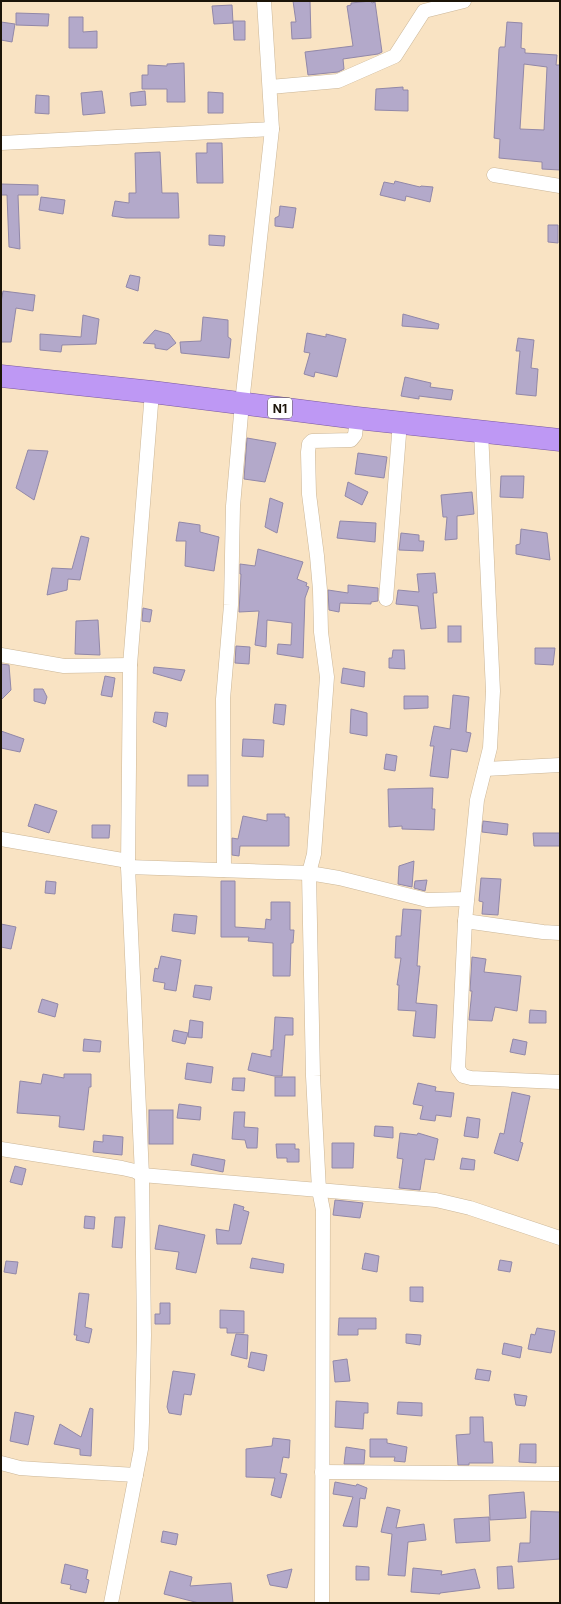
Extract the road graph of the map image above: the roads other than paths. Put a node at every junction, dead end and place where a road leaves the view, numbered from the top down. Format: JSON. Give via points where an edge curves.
{"nodes":[{"id":1,"x":264,"y":1,"type":"edge"},
{"id":2,"x":464,"y":1,"type":"edge"},
{"id":3,"x":270,"y":87,"type":"junction"},
{"id":4,"x":272,"y":129,"type":"junction"},
{"id":5,"x":1,"y":143,"type":"edge"},
{"id":6,"x":494,"y":175,"type":"dead end"},
{"id":7,"x":560,"y":186,"type":"edge"},
{"id":8,"x":1,"y":376,"type":"edge"},
{"id":9,"x":152,"y":392,"type":"junction"},
{"id":10,"x":242,"y":403,"type":"junction"},
{"id":11,"x":357,"y":418,"type":"junction"},
{"id":12,"x":400,"y":422,"type":"junction"},
{"id":13,"x":481,"y":431,"type":"junction"},
{"id":14,"x":560,"y":440,"type":"edge"},
{"id":15,"x":386,"y":599,"type":"dead end"},
{"id":16,"x":1,"y":655,"type":"edge"},
{"id":17,"x":130,"y":665,"type":"junction"},
{"id":18,"x":560,"y":765,"type":"edge"},
{"id":19,"x":485,"y":769,"type":"junction"},
{"id":20,"x":1,"y":839,"type":"edge"},
{"id":21,"x":128,"y":864,"type":"junction"},
{"id":22,"x":224,"y":870,"type":"junction"},
{"id":23,"x":309,"y":873,"type":"junction"},
{"id":24,"x":467,"y":899,"type":"junction"},
{"id":25,"x":465,"y":921,"type":"junction"},
{"id":26,"x":560,"y":933,"type":"edge"},
{"id":27,"x":560,"y":1082,"type":"edge"},
{"id":28,"x":1,"y":1149,"type":"edge"},
{"id":29,"x":142,"y":1175,"type":"junction"},
{"id":30,"x":319,"y":1190,"type":"junction"},
{"id":31,"x":560,"y":1238,"type":"edge"},
{"id":32,"x":1,"y":1462,"type":"edge"},
{"id":33,"x":322,"y":1472,"type":"junction"},
{"id":34,"x":560,"y":1474,"type":"edge"},
{"id":35,"x":136,"y":1475,"type":"junction"},
{"id":36,"x":111,"y":1603,"type":"edge"},
{"id":37,"x":322,"y":1603,"type":"edge"}],
"edges":[{"from":1,"to":3,"type":"street"},
{"from":2,"to":3,"type":"street","via":[[424,10],[395,56],[338,81]]},
{"from":3,"to":4,"type":"street"},
{"from":4,"to":5,"type":"street"},
{"from":4,"to":10,"type":"street"},
{"from":6,"to":7,"type":"street"},
{"from":8,"to":9,"type":"highway","number":"N1"},
{"from":9,"to":10,"type":"highway","number":"N1"},
{"from":9,"to":17,"type":"street"},
{"from":10,"to":11,"type":"highway","number":"N1"},
{"from":10,"to":22,"type":"street","via":[[233,506],[232,597],[223,699]]},
{"from":11,"to":12,"type":"highway","number":"N1"},
{"from":11,"to":23,"type":"street","via":[[355,435],[351,440],[312,441],[308,452],[309,494],[327,676],[314,854]]},
{"from":12,"to":13,"type":"highway","number":"N1"},
{"from":12,"to":15,"type":"street"},
{"from":13,"to":14,"type":"highway","number":"N1"},
{"from":13,"to":19,"type":"street","via":[[493,691],[490,748]]},
{"from":16,"to":17,"type":"street","via":[[64,666]]},
{"from":17,"to":21,"type":"street"},
{"from":18,"to":19,"type":"street"},
{"from":19,"to":24,"type":"street","via":[[477,800]]},
{"from":20,"to":21,"type":"street"},
{"from":21,"to":22,"type":"street"},
{"from":21,"to":29,"type":"street"},
{"from":22,"to":23,"type":"street"},
{"from":23,"to":24,"type":"street","via":[[427,900]]},
{"from":23,"to":30,"type":"street","via":[[313,1076]]},
{"from":24,"to":25,"type":"street"},
{"from":25,"to":26,"type":"street"},
{"from":25,"to":27,"type":"street","via":[[458,1069],[463,1076],[471,1078]]},
{"from":28,"to":29,"type":"street","via":[[122,1168]]},
{"from":29,"to":30,"type":"street"},
{"from":29,"to":35,"type":"street","via":[[144,1351],[142,1436]]},
{"from":30,"to":31,"type":"street","via":[[436,1200],[470,1208]]},
{"from":30,"to":33,"type":"street","via":[[323,1210],[324,1265]]},
{"from":32,"to":35,"type":"street","via":[[34,1470]]},
{"from":33,"to":34,"type":"street"},
{"from":33,"to":37,"type":"street"},
{"from":35,"to":36,"type":"street"}]}
